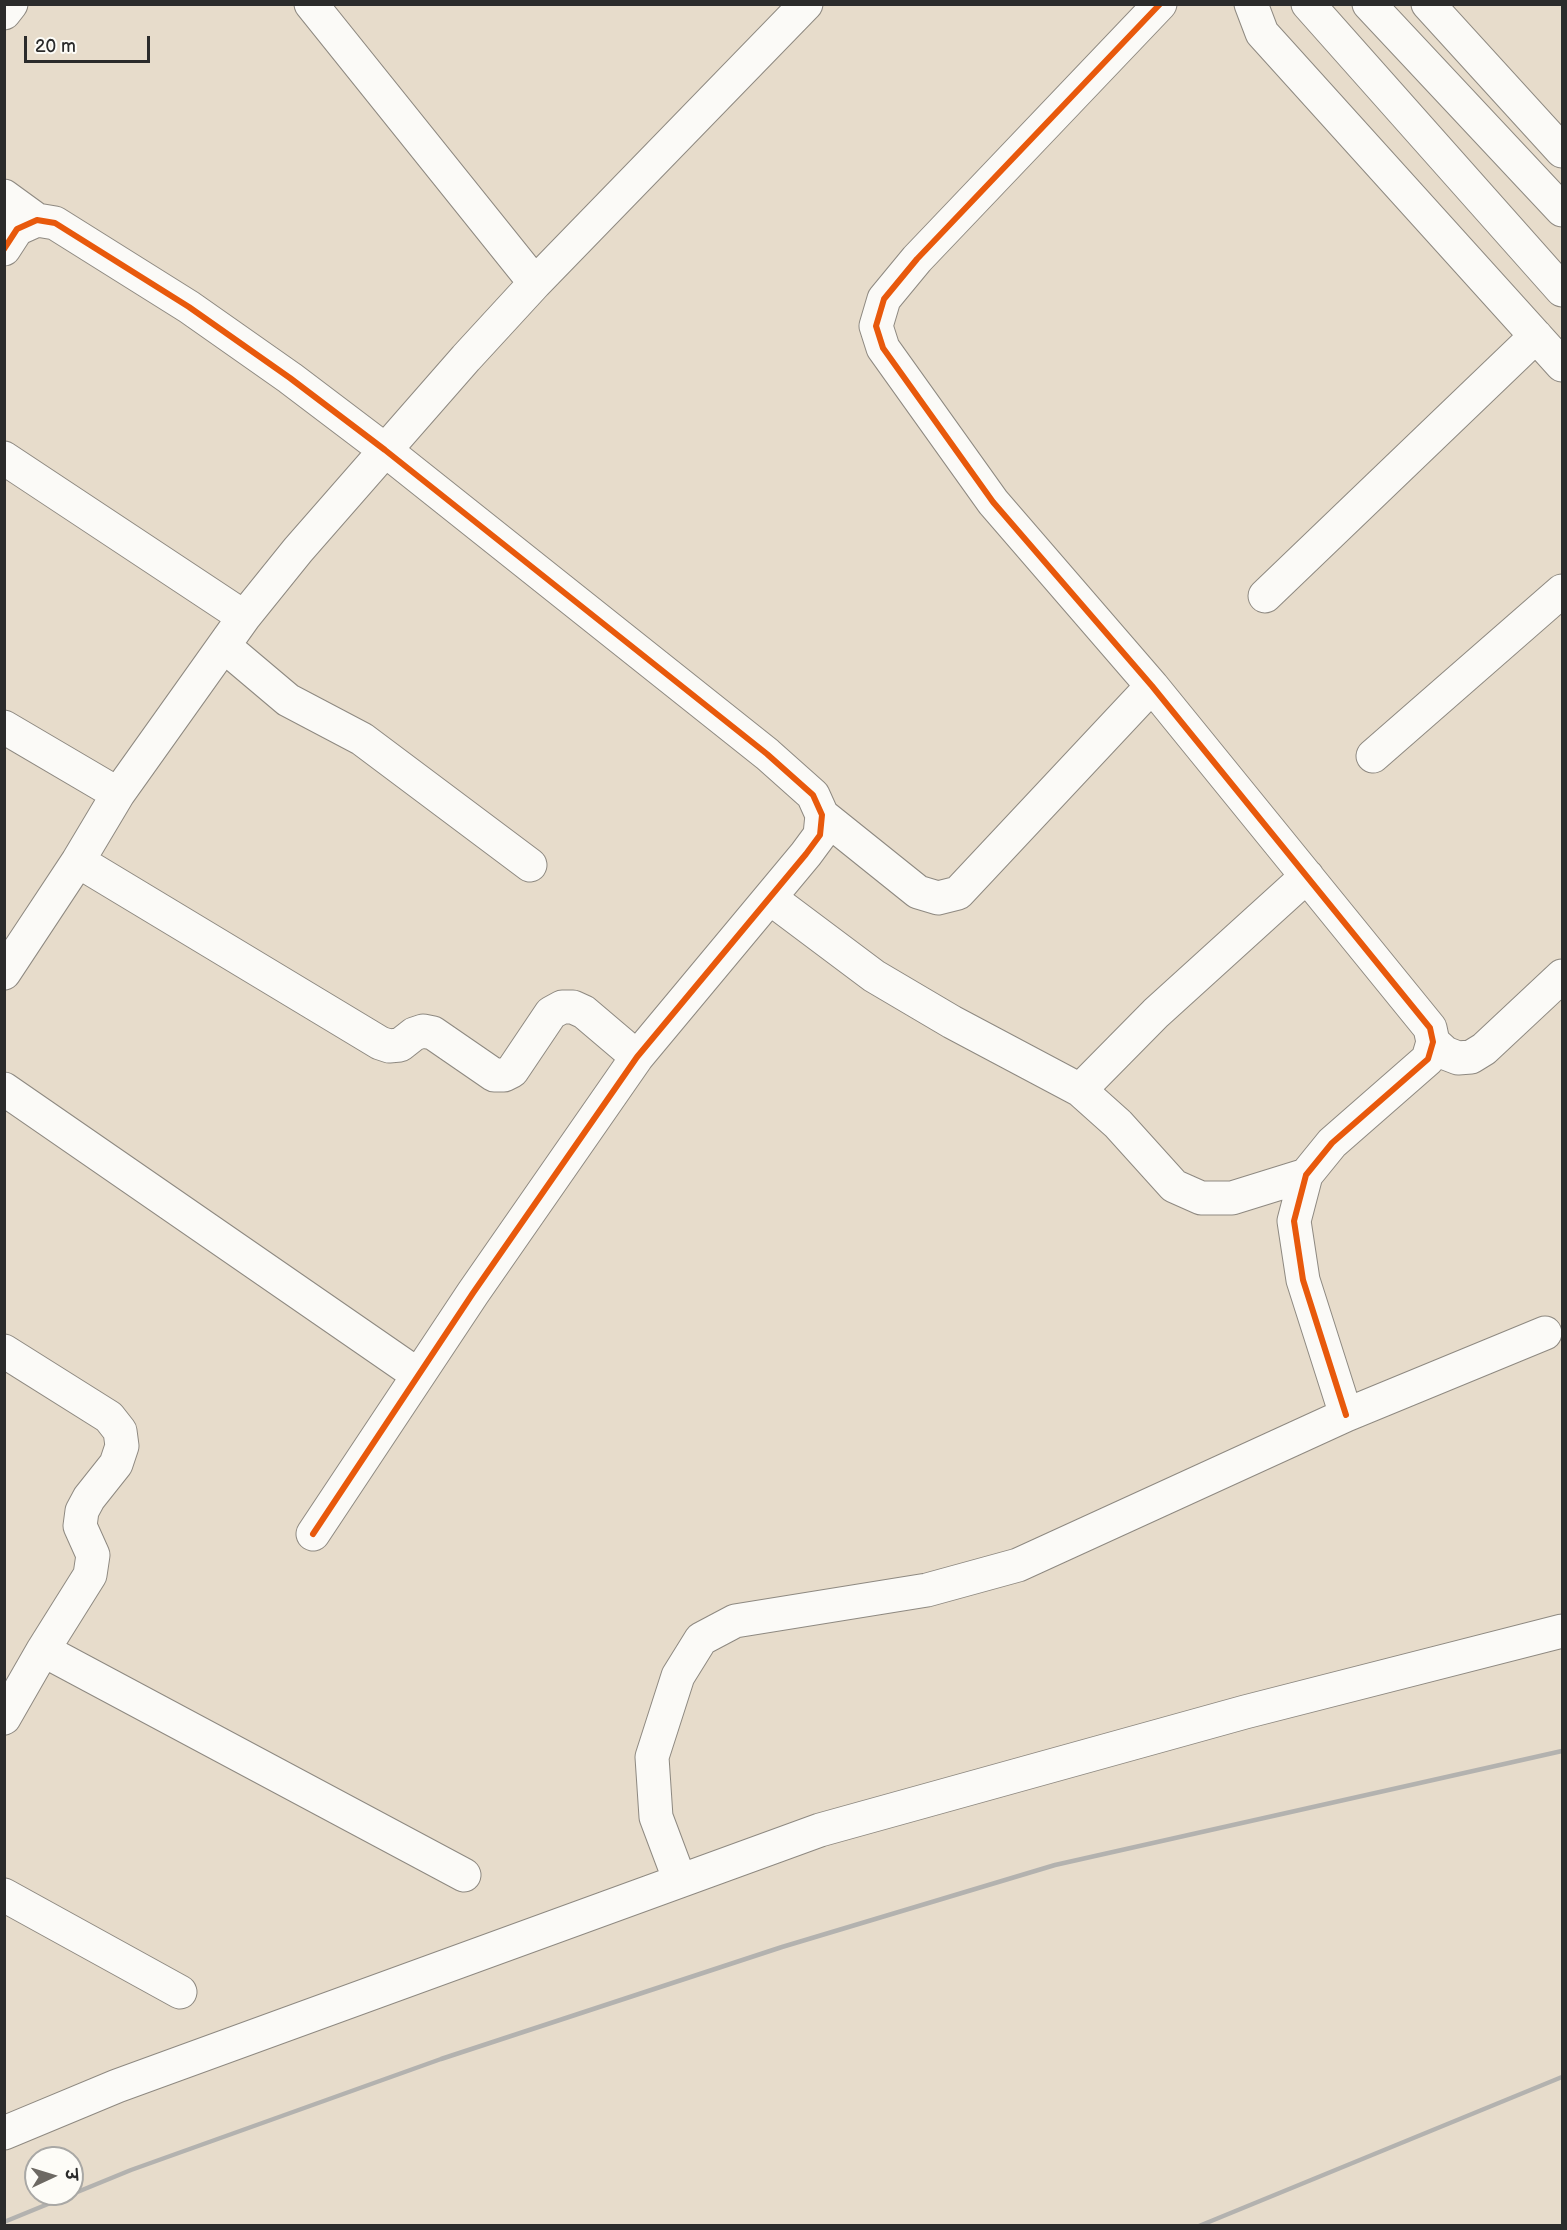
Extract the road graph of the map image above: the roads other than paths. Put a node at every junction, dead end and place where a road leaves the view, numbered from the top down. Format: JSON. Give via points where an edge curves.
{"nodes":[{"id":1,"x":10,"y":4,"type":"edge"},
{"id":2,"x":311,"y":4,"type":"edge"},
{"id":3,"x":806,"y":4,"type":"edge"},
{"id":4,"x":1160,"y":4,"type":"edge"},
{"id":5,"x":1251,"y":4,"type":"edge"},
{"id":6,"x":1308,"y":4,"type":"edge"},
{"id":7,"x":1369,"y":4,"type":"edge"},
{"id":8,"x":1428,"y":4,"type":"edge"},
{"id":9,"x":4,"y":14,"type":"edge"},
{"id":10,"x":1563,"y":151,"type":"edge"},
{"id":11,"x":4,"y":196,"type":"edge"},
{"id":12,"x":1563,"y":210,"type":"edge"},
{"id":13,"x":37,"y":220,"type":"junction"},
{"id":14,"x":4,"y":249,"type":"edge"},
{"id":15,"x":535,"y":283,"type":"junction"},
{"id":16,"x":1563,"y":290,"type":"edge"},
{"id":17,"x":1536,"y":336,"type":"junction"},
{"id":18,"x":1563,"y":365,"type":"edge"},
{"id":19,"x":385,"y":450,"type":"junction"},
{"id":20,"x":4,"y":458,"type":"edge"},
{"id":21,"x":1563,"y":591,"type":"edge"},
{"id":22,"x":1265,"y":596,"type":"dead end"},
{"id":23,"x":243,"y":616,"type":"junction"},
{"id":24,"x":224,"y":646,"type":"junction"},
{"id":25,"x":1152,"y":686,"type":"junction"},
{"id":26,"x":4,"y":727,"type":"edge"},
{"id":27,"x":1373,"y":756,"type":"dead end"},
{"id":28,"x":118,"y":794,"type":"junction"},
{"id":29,"x":822,"y":815,"type":"junction"},
{"id":30,"x":78,"y":861,"type":"junction"},
{"id":31,"x":530,"y":865,"type":"dead end"},
{"id":32,"x":1307,"y":876,"type":"junction"},
{"id":33,"x":770,"y":898,"type":"junction"},
{"id":34,"x":7,"y":964,"type":"edge"},
{"id":35,"x":1563,"y":976,"type":"edge"},
{"id":36,"x":1433,"y":1042,"type":"junction"},
{"id":37,"x":637,"y":1057,"type":"junction"},
{"id":38,"x":4,"y":1089,"type":"edge"},
{"id":39,"x":1080,"y":1090,"type":"junction"},
{"id":40,"x":1306,"y":1175,"type":"junction"},
{"id":41,"x":1545,"y":1334,"type":"dead end"},
{"id":42,"x":4,"y":1351,"type":"edge"},
{"id":43,"x":418,"y":1375,"type":"junction"},
{"id":44,"x":1346,"y":1415,"type":"junction"},
{"id":45,"x":313,"y":1534,"type":"dead end"},
{"id":46,"x":1563,"y":1631,"type":"edge"},
{"id":47,"x":43,"y":1650,"type":"junction"},
{"id":48,"x":4,"y":1718,"type":"edge"},
{"id":49,"x":464,"y":1875,"type":"dead end"},
{"id":50,"x":680,"y":1881,"type":"junction"},
{"id":51,"x":4,"y":1895,"type":"edge"},
{"id":52,"x":180,"y":1992,"type":"dead end"},
{"id":53,"x":4,"y":2133,"type":"edge"}],
"edges":[{"from":1,"to":9,"type":"street"},
{"from":2,"to":15,"type":"street"},
{"from":3,"to":15,"type":"street"},
{"from":4,"to":25,"type":"street","via":[[917,259],[884,299],[876,326],[883,348],[993,502]]},
{"from":5,"to":17,"type":"street","via":[[1262,33]]},
{"from":6,"to":16,"type":"street"},
{"from":7,"to":12,"type":"street"},
{"from":8,"to":10,"type":"street"},
{"from":11,"to":13,"type":"street"},
{"from":13,"to":14,"type":"street","via":[[17,229]]},
{"from":13,"to":19,"type":"street","via":[[55,223],[189,307]]},
{"from":15,"to":19,"type":"street"},
{"from":17,"to":18,"type":"street"},
{"from":17,"to":22,"type":"street"},
{"from":19,"to":23,"type":"street"},
{"from":19,"to":29,"type":"street","via":[[766,754],[813,795]]},
{"from":20,"to":23,"type":"street"},
{"from":21,"to":27,"type":"street"},
{"from":23,"to":24,"type":"street"},
{"from":24,"to":28,"type":"street"},
{"from":24,"to":31,"type":"street","via":[[288,700],[362,739]]},
{"from":25,"to":29,"type":"street","via":[[958,893],[938,898],[918,892]]},
{"from":25,"to":32,"type":"street"},
{"from":26,"to":28,"type":"street"},
{"from":28,"to":30,"type":"street"},
{"from":29,"to":33,"type":"street","via":[[820,835]]},
{"from":30,"to":34,"type":"street"},
{"from":30,"to":37,"type":"street","via":[[380,1043],[400,1045],[414,1034],[433,1033],[494,1075],[504,1075],[512,1071],[551,1013],[573,1007]]},
{"from":32,"to":36,"type":"street","via":[[1430,1028]]},
{"from":32,"to":39,"type":"street","via":[[1156,1013]]},
{"from":33,"to":37,"type":"street"},
{"from":33,"to":39,"type":"street","via":[[874,976]]},
{"from":35,"to":36,"type":"street","via":[[1471,1057],[1445,1053]]},
{"from":36,"to":40,"type":"street","via":[[1428,1059],[1332,1143]]},
{"from":37,"to":43,"type":"street"},
{"from":38,"to":43,"type":"street"},
{"from":39,"to":40,"type":"street","via":[[1118,1124],[1174,1186],[1201,1198],[1232,1198]]},
{"from":40,"to":44,"type":"street","via":[[1294,1221],[1304,1280]]},
{"from":41,"to":44,"type":"street"},
{"from":42,"to":47,"type":"street","via":[[109,1417],[120,1431],[122,1446],[116,1464],[82,1511],[80,1526],[93,1556],[90,1575]]},
{"from":43,"to":45,"type":"street"},
{"from":44,"to":50,"type":"street","via":[[1018,1565],[927,1590],[735,1621],[701,1639],[678,1676],[652,1757],[656,1817]]},
{"from":46,"to":50,"type":"street","via":[[1245,1712],[820,1830]]},
{"from":47,"to":48,"type":"street"},
{"from":47,"to":49,"type":"street"},
{"from":50,"to":53,"type":"street","via":[[117,2086]]},
{"from":51,"to":52,"type":"street"}]}
